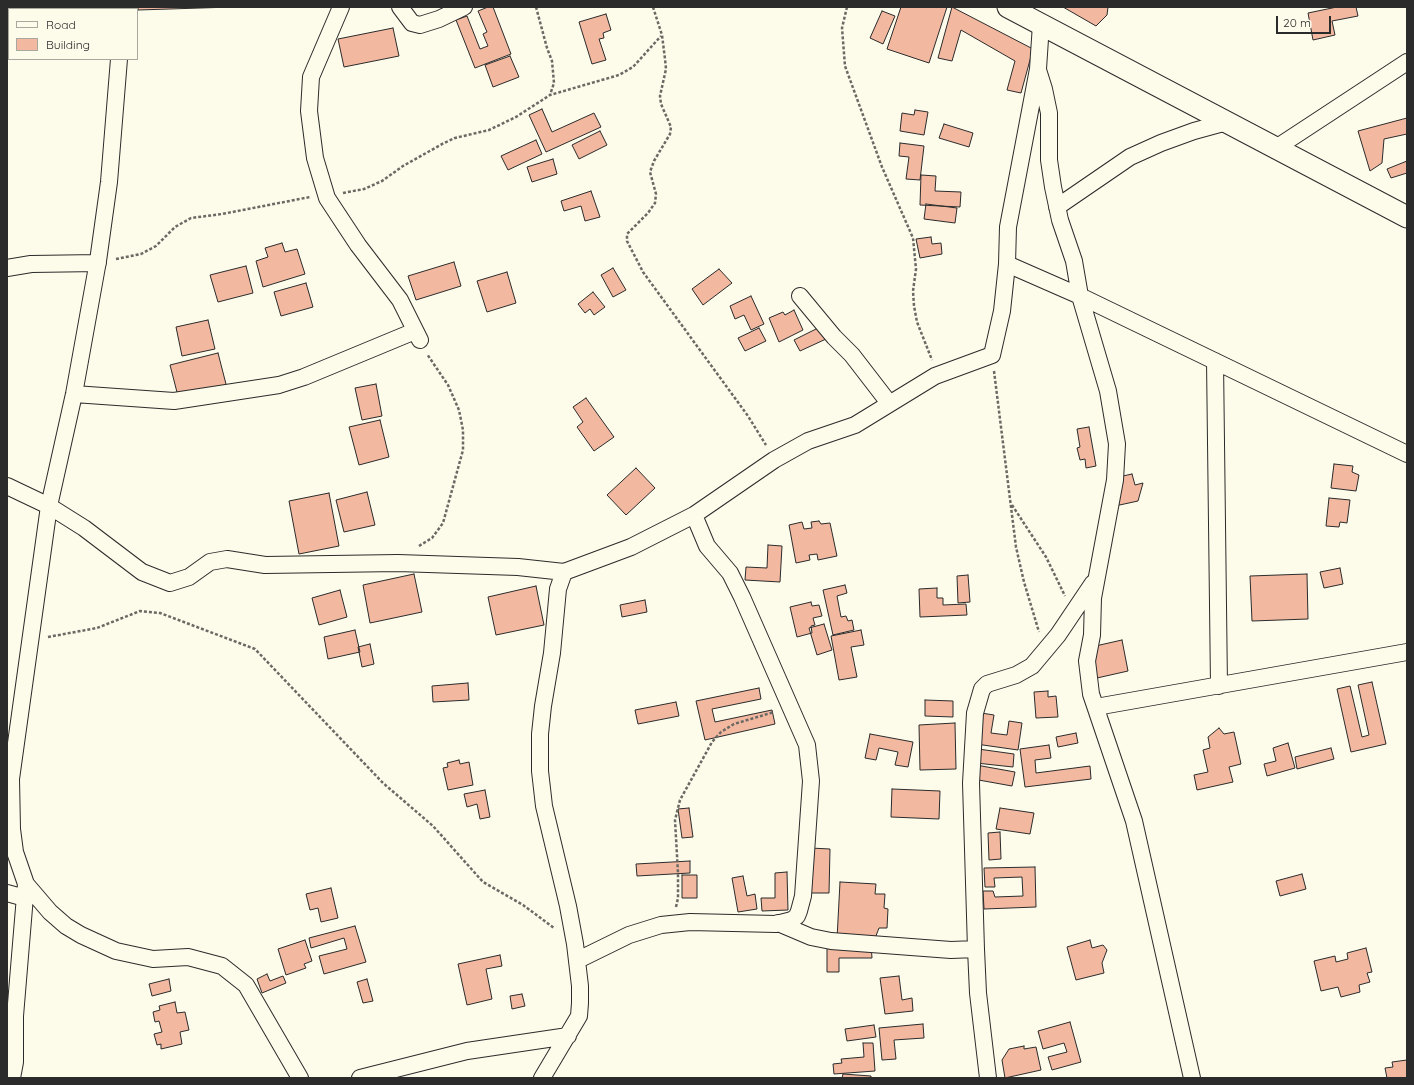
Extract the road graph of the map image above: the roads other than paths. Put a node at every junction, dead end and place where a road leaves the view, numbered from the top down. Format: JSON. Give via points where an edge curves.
{"nodes":[{"id":1,"x":341,"y":7,"type":"edge"},
{"id":2,"x":400,"y":7,"type":"edge"},
{"id":3,"x":464,"y":7,"type":"edge"},
{"id":4,"x":1008,"y":7,"type":"edge"},
{"id":5,"x":1041,"y":24,"type":"junction"},
{"id":6,"x":119,"y":60,"type":"edge"},
{"id":7,"x":1407,"y":62,"type":"edge"},
{"id":8,"x":1038,"y":69,"type":"junction"},
{"id":9,"x":1227,"y":122,"type":"junction"},
{"id":10,"x":1276,"y":148,"type":"junction"},
{"id":11,"x":1058,"y":207,"type":"junction"},
{"id":12,"x":1407,"y":218,"type":"edge"},
{"id":13,"x":98,"y":262,"type":"junction"},
{"id":14,"x":1007,"y":264,"type":"junction"},
{"id":15,"x":7,"y":268,"type":"edge"},
{"id":16,"x":800,"y":296,"type":"dead end"},
{"id":17,"x":1080,"y":296,"type":"junction"},
{"id":18,"x":1215,"y":361,"type":"junction"},
{"id":19,"x":74,"y":394,"type":"junction"},
{"id":20,"x":889,"y":403,"type":"junction"},
{"id":21,"x":1407,"y":454,"type":"edge"},
{"id":22,"x":7,"y":486,"type":"edge"},
{"id":23,"x":49,"y":506,"type":"junction"},
{"id":24,"x":694,"y":515,"type":"junction"},
{"id":25,"x":564,"y":572,"type":"junction"},
{"id":26,"x":1096,"y":578,"type":"junction"},
{"id":27,"x":1407,"y":652,"type":"edge"},
{"id":28,"x":1219,"y":686,"type":"junction"},
{"id":29,"x":1096,"y":707,"type":"junction"},
{"id":30,"x":26,"y":891,"type":"junction"},
{"id":31,"x":7,"y":894,"type":"edge"},
{"id":32,"x":778,"y":923,"type":"junction"},
{"id":33,"x":976,"y":949,"type":"junction"},
{"id":34,"x":578,"y":960,"type":"junction"},
{"id":35,"x":568,"y":1036,"type":"junction"},
{"id":36,"x":12,"y":1078,"type":"edge"},
{"id":37,"x":300,"y":1078,"type":"edge"},
{"id":38,"x":360,"y":1078,"type":"edge"},
{"id":39,"x":542,"y":1078,"type":"edge"},
{"id":40,"x":988,"y":1078,"type":"edge"},
{"id":41,"x":1192,"y":1078,"type":"edge"}],
"edges":[{"from":1,"to":19,"type":"street","via":[[311,77],[309,111],[315,158],[327,196],[358,245],[400,300],[417,335],[279,385],[174,401]]},
{"from":2,"to":3,"type":"street","via":[[412,23],[420,25]]},
{"from":4,"to":5,"type":"street"},
{"from":5,"to":8,"type":"street"},
{"from":5,"to":9,"type":"street"},
{"from":6,"to":13,"type":"street","via":[[109,182]]},
{"from":7,"to":10,"type":"street"},
{"from":8,"to":11,"type":"street","via":[[1049,113],[1049,160]]},
{"from":8,"to":14,"type":"street","via":[[1008,227]]},
{"from":9,"to":10,"type":"street"},
{"from":9,"to":11,"type":"street","via":[[1167,140],[1130,157]]},
{"from":10,"to":12,"type":"street"},
{"from":11,"to":17,"type":"street","via":[[1074,261]]},
{"from":13,"to":15,"type":"street","via":[[32,264]]},
{"from":13,"to":19,"type":"street"},
{"from":14,"to":17,"type":"street"},
{"from":14,"to":20,"type":"street","via":[[1002,311],[992,355],[939,375]]},
{"from":16,"to":20,"type":"street","via":[[852,355]]},
{"from":17,"to":18,"type":"street"},
{"from":17,"to":26,"type":"street","via":[[1108,391],[1117,444],[1115,480]]},
{"from":18,"to":21,"type":"street"},
{"from":18,"to":28,"type":"street"},
{"from":19,"to":23,"type":"street"},
{"from":20,"to":24,"type":"street","via":[[855,425],[808,441],[774,460]]},
{"from":22,"to":23,"type":"street"},
{"from":23,"to":25,"type":"street","via":[[84,528],[142,572],[170,583],[189,577],[210,562],[227,559],[265,565],[398,563],[518,567]]},
{"from":23,"to":30,"type":"street","via":[[11,779],[15,852]]},
{"from":24,"to":25,"type":"street","via":[[630,547]]},
{"from":24,"to":32,"type":"street","via":[[707,546],[730,573],[807,745],[811,782],[803,896],[797,916],[792,920]]},
{"from":25,"to":34,"type":"street","via":[[558,589],[540,734],[540,771],[544,806]]},
{"from":26,"to":29,"type":"street","via":[[1092,598],[1092,635],[1087,661],[1091,694]]},
{"from":26,"to":33,"type":"street","via":[[1075,611],[1032,666],[1016,675],[987,684],[982,689],[977,705],[971,783]]},
{"from":27,"to":28,"type":"street"},
{"from":28,"to":29,"type":"street"},
{"from":29,"to":41,"type":"street","via":[[1134,821]]},
{"from":30,"to":31,"type":"street"},
{"from":30,"to":36,"type":"street"},
{"from":30,"to":37,"type":"street","via":[[66,926],[116,951],[153,959],[188,957],[222,966],[246,985]]},
{"from":32,"to":33,"type":"street","via":[[811,938],[831,941],[951,950]]},
{"from":32,"to":34,"type":"street","via":[[690,922],[666,925],[629,935]]},
{"from":33,"to":40,"type":"street","via":[[978,993]]},
{"from":34,"to":35,"type":"street","via":[[579,1016]]},
{"from":35,"to":38,"type":"street","via":[[467,1051]]},
{"from":35,"to":39,"type":"street"}]}
